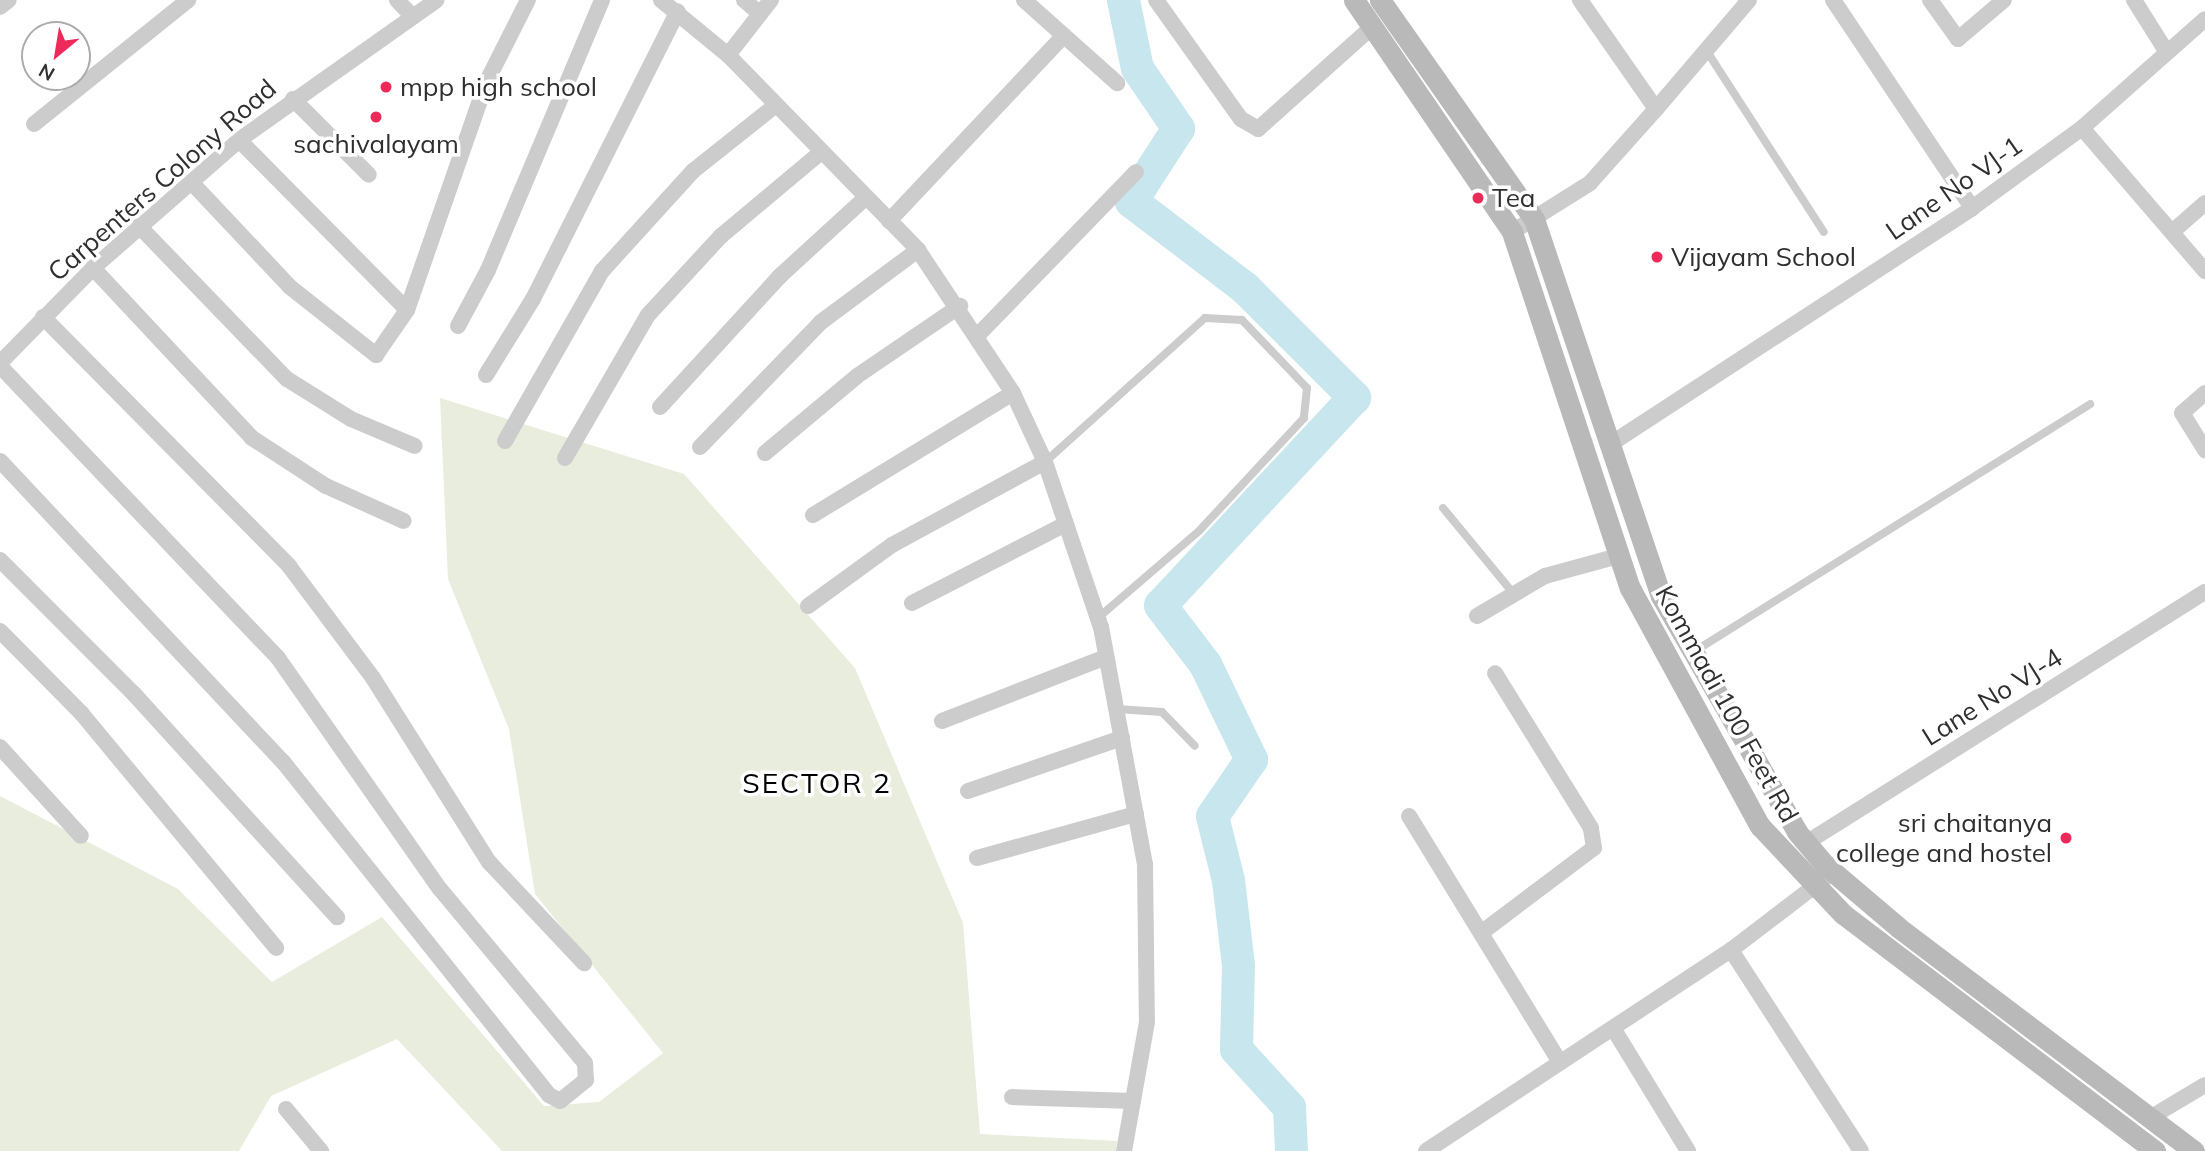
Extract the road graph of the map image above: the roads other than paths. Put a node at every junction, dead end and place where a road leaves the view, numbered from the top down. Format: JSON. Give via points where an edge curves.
{"nodes":[{"id":1,"x":9,"y":0,"type":"edge"},
{"id":2,"x":188,"y":0,"type":"edge"},
{"id":3,"x":397,"y":0,"type":"edge"},
{"id":4,"x":437,"y":0,"type":"edge"},
{"id":5,"x":528,"y":0,"type":"edge"},
{"id":6,"x":602,"y":0,"type":"edge"},
{"id":7,"x":661,"y":0,"type":"edge"},
{"id":8,"x":744,"y":0,"type":"edge"},
{"id":9,"x":771,"y":0,"type":"edge"},
{"id":10,"x":1024,"y":0,"type":"edge"},
{"id":11,"x":1156,"y":0,"type":"edge"},
{"id":12,"x":1354,"y":0,"type":"edge"},
{"id":13,"x":1380,"y":0,"type":"edge"},
{"id":14,"x":1580,"y":0,"type":"edge"},
{"id":15,"x":1749,"y":0,"type":"edge"},
{"id":16,"x":1833,"y":0,"type":"edge"},
{"id":17,"x":1930,"y":0,"type":"edge"},
{"id":18,"x":2004,"y":0,"type":"edge"},
{"id":19,"x":2134,"y":0,"type":"edge"},
{"id":20,"x":0,"y":7,"type":"edge"},
{"id":21,"x":678,"y":10,"type":"junction"},
{"id":22,"x":760,"y":14,"type":"junction"},
{"id":23,"x":414,"y":17,"type":"junction"},
{"id":24,"x":2205,"y":19,"type":"edge"},
{"id":25,"x":1372,"y":27,"type":"junction"},
{"id":26,"x":1064,"y":35,"type":"junction"},
{"id":27,"x":2166,"y":51,"type":"junction"},
{"id":28,"x":1708,"y":53,"type":"junction"},
{"id":29,"x":728,"y":55,"type":"junction"},
{"id":30,"x":1116,"y":83,"type":"dead end"},
{"id":31,"x":293,"y":99,"type":"junction"},
{"id":32,"x":776,"y":105,"type":"junction"},
{"id":33,"x":1656,"y":109,"type":"junction"},
{"id":34,"x":34,"y":124,"type":"dead end"},
{"id":35,"x":2082,"y":128,"type":"junction"},
{"id":36,"x":239,"y":140,"type":"junction"},
{"id":37,"x":821,"y":152,"type":"junction"},
{"id":38,"x":1136,"y":172,"type":"dead end"},
{"id":39,"x":369,"y":175,"type":"dead end"},
{"id":40,"x":193,"y":184,"type":"junction"},
{"id":41,"x":865,"y":198,"type":"junction"},
{"id":42,"x":2205,"y":203,"type":"edge"},
{"id":43,"x":1972,"y":208,"type":"junction"},
{"id":44,"x":1534,"y":219,"type":"junction"},
{"id":45,"x":889,"y":221,"type":"junction"},
{"id":46,"x":139,"y":226,"type":"junction"},
{"id":47,"x":1512,"y":232,"type":"junction"},
{"id":48,"x":1824,"y":232,"type":"dead end"},
{"id":49,"x":2172,"y":232,"type":"junction"},
{"id":50,"x":918,"y":250,"type":"junction"},
{"id":51,"x":93,"y":268,"type":"junction"},
{"id":52,"x":2205,"y":271,"type":"edge"},
{"id":53,"x":960,"y":306,"type":"junction"},
{"id":54,"x":407,"y":310,"type":"junction"},
{"id":55,"x":43,"y":317,"type":"junction"},
{"id":56,"x":458,"y":326,"type":"dead end"},
{"id":57,"x":978,"y":335,"type":"junction"},
{"id":58,"x":0,"y":364,"type":"edge"},
{"id":59,"x":486,"y":375,"type":"dead end"},
{"id":60,"x":1013,"y":393,"type":"junction"},
{"id":61,"x":2205,"y":393,"type":"edge"},
{"id":62,"x":2090,"y":404,"type":"dead end"},
{"id":63,"x":660,"y":407,"type":"dead end"},
{"id":64,"x":505,"y":441,"type":"dead end"},
{"id":65,"x":1609,"y":445,"type":"junction"},
{"id":66,"x":415,"y":446,"type":"dead end"},
{"id":67,"x":700,"y":447,"type":"dead end"},
{"id":68,"x":2205,"y":450,"type":"edge"},
{"id":69,"x":765,"y":453,"type":"dead end"},
{"id":70,"x":565,"y":458,"type":"dead end"},
{"id":71,"x":0,"y":461,"type":"edge"},
{"id":72,"x":1045,"y":462,"type":"junction"},
{"id":73,"x":1443,"y":508,"type":"dead end"},
{"id":74,"x":813,"y":515,"type":"dead end"},
{"id":75,"x":404,"y":521,"type":"dead end"},
{"id":76,"x":1066,"y":524,"type":"junction"},
{"id":77,"x":1618,"y":556,"type":"junction"},
{"id":78,"x":0,"y":560,"type":"edge"},
{"id":79,"x":2205,"y":592,"type":"edge"},
{"id":80,"x":1513,"y":593,"type":"junction"},
{"id":81,"x":912,"y":603,"type":"dead end"},
{"id":82,"x":808,"y":606,"type":"dead end"},
{"id":83,"x":1477,"y":616,"type":"dead end"},
{"id":84,"x":1098,"y":618,"type":"junction"},
{"id":85,"x":0,"y":631,"type":"edge"},
{"id":86,"x":1691,"y":654,"type":"junction"},
{"id":87,"x":1107,"y":657,"type":"junction"},
{"id":88,"x":1495,"y":673,"type":"dead end"},
{"id":89,"x":1117,"y":709,"type":"junction"},
{"id":90,"x":942,"y":721,"type":"dead end"},
{"id":91,"x":1122,"y":738,"type":"junction"},
{"id":92,"x":1195,"y":746,"type":"dead end"},
{"id":93,"x":1,"y":751,"type":"edge"},
{"id":94,"x":968,"y":792,"type":"dead end"},
{"id":95,"x":1136,"y":814,"type":"junction"},
{"id":96,"x":1409,"y":816,"type":"dead end"},
{"id":97,"x":81,"y":836,"type":"dead end"},
{"id":98,"x":1806,"y":843,"type":"junction"},
{"id":99,"x":977,"y":859,"type":"dead end"},
{"id":100,"x":1833,"y":872,"type":"junction"},
{"id":101,"x":1814,"y":889,"type":"junction"},
{"id":102,"x":337,"y":917,"type":"dead end"},
{"id":103,"x":1481,"y":933,"type":"junction"},
{"id":104,"x":276,"y":948,"type":"dead end"},
{"id":105,"x":1731,"y":950,"type":"junction"},
{"id":106,"x":584,"y":963,"type":"dead end"},
{"id":107,"x":1613,"y":1028,"type":"junction"},
{"id":108,"x":1560,"y":1062,"type":"junction"},
{"id":109,"x":2205,"y":1085,"type":"edge"},
{"id":110,"x":1012,"y":1097,"type":"dead end"},
{"id":111,"x":1133,"y":1101,"type":"junction"},
{"id":112,"x":286,"y":1109,"type":"dead end"},
{"id":113,"x":2148,"y":1119,"type":"junction"},
{"id":114,"x":319,"y":1150,"type":"edge"},
{"id":115,"x":1124,"y":1151,"type":"edge"},
{"id":116,"x":1426,"y":1151,"type":"edge"},
{"id":117,"x":1688,"y":1151,"type":"edge"},
{"id":118,"x":1861,"y":1151,"type":"edge"},
{"id":119,"x":2155,"y":1151,"type":"edge"},
{"id":120,"x":2194,"y":1151,"type":"edge"}],
"edges":[{"from":1,"to":20,"type":"street"},
{"from":2,"to":34,"type":"street"},
{"from":3,"to":23,"type":"street"},
{"from":4,"to":23,"type":"street","name":"Carpenters Colony Road"},
{"from":5,"to":54,"type":"street","via":[[486,83]]},
{"from":6,"to":56,"type":"street","via":[[488,270]]},
{"from":7,"to":21,"type":"street"},
{"from":8,"to":22,"type":"street"},
{"from":9,"to":22,"type":"street"},
{"from":10,"to":26,"type":"street"},
{"from":11,"to":25,"type":"street","via":[[1241,119],[1258,129]]},
{"from":12,"to":25,"type":"main road","name":"Kommadi 100 Feet Rd"},
{"from":13,"to":44,"type":"main road","name":"Kommadi 100 Feet Rd"},
{"from":14,"to":33,"type":"street"},
{"from":15,"to":28,"type":"street"},
{"from":16,"to":43,"type":"street"},
{"from":17,"to":18,"type":"street","via":[[1958,39]]},
{"from":19,"to":27,"type":"street"},
{"from":21,"to":29,"type":"street"},
{"from":21,"to":59,"type":"street","via":[[533,299]]},
{"from":22,"to":29,"type":"street"},
{"from":23,"to":31,"type":"street","name":"Carpenters Colony Road"},
{"from":24,"to":27,"type":"street","name":"Lane No VJ-1"},
{"from":25,"to":47,"type":"main road","name":"Kommadi 100 Feet Rd"},
{"from":26,"to":30,"type":"street"},
{"from":26,"to":45,"type":"street"},
{"from":27,"to":35,"type":"street","name":"Lane No VJ-1"},
{"from":28,"to":33,"type":"street"},
{"from":28,"to":48,"type":"lane"},
{"from":29,"to":32,"type":"street"},
{"from":31,"to":36,"type":"street","name":"Carpenters Colony Road"},
{"from":31,"to":39,"type":"street"},
{"from":32,"to":37,"type":"street"},
{"from":32,"to":64,"type":"street","via":[[683,181],[602,271]]},
{"from":33,"to":44,"type":"street","via":[[1590,183]]},
{"from":35,"to":43,"type":"street","name":"Lane No VJ-1"},
{"from":35,"to":49,"type":"street"},
{"from":36,"to":40,"type":"street","name":"Carpenters Colony Road"},
{"from":36,"to":54,"type":"street"},
{"from":37,"to":41,"type":"street"},
{"from":37,"to":70,"type":"street","via":[[721,236],[648,315]]},
{"from":38,"to":57,"type":"street"},
{"from":40,"to":46,"type":"street","name":"Carpenters Colony Road"},
{"from":40,"to":54,"type":"street","via":[[290,287],[364,351],[384,351]]},
{"from":41,"to":45,"type":"street"},
{"from":41,"to":63,"type":"street","via":[[780,275]]},
{"from":42,"to":49,"type":"street"},
{"from":43,"to":65,"type":"street","name":"Lane No VJ-1"},
{"from":44,"to":47,"type":"street"},
{"from":44,"to":65,"type":"main road","name":"Kommadi 100 Feet Rd"},
{"from":45,"to":50,"type":"street"},
{"from":46,"to":51,"type":"street","name":"Carpenters Colony Road"},
{"from":46,"to":66,"type":"street","via":[[287,379],[351,419]]},
{"from":47,"to":77,"type":"main road","name":"Kommadi 100 Feet Rd"},
{"from":49,"to":52,"type":"street"},
{"from":50,"to":53,"type":"street"},
{"from":50,"to":67,"type":"street","via":[[821,322]]},
{"from":51,"to":55,"type":"street","name":"Carpenters Colony Road"},
{"from":51,"to":75,"type":"street","via":[[261,446],[326,486]]},
{"from":53,"to":57,"type":"street"},
{"from":53,"to":69,"type":"street","via":[[857,376]]},
{"from":55,"to":58,"type":"street","name":"Carpenters Colony Road"},
{"from":55,"to":106,"type":"street","via":[[289,566],[373,678],[489,862]]},
{"from":57,"to":60,"type":"street"},
{"from":58,"to":71,"type":"street","via":[[278,658],[440,889],[585,1063],[586,1080],[560,1101],[549,1095],[283,762]]},
{"from":60,"to":72,"type":"street"},
{"from":60,"to":74,"type":"street"},
{"from":61,"to":68,"type":"street","via":[[2182,413]]},
{"from":62,"to":86,"type":"lane"},
{"from":65,"to":86,"type":"main road","name":"Kommadi 100 Feet Rd","via":[[1647,561]]},
{"from":72,"to":76,"type":"street"},
{"from":72,"to":82,"type":"street","via":[[892,545]]},
{"from":72,"to":84,"type":"lane","via":[[1205,318],[1242,320],[1307,387],[1304,418],[1199,530]]},
{"from":73,"to":80,"type":"lane"},
{"from":76,"to":81,"type":"street"},
{"from":76,"to":84,"type":"street"},
{"from":77,"to":80,"type":"street"},
{"from":77,"to":101,"type":"main road","name":"Kommadi 100 Feet Rd","via":[[1644,623],[1735,786]]},
{"from":78,"to":102,"type":"street","via":[[134,694]]},
{"from":79,"to":98,"type":"street","name":"Lane No VJ-4"},
{"from":80,"to":83,"type":"street"},
{"from":84,"to":87,"type":"street"},
{"from":85,"to":104,"type":"street","via":[[82,714]]},
{"from":86,"to":98,"type":"main road","name":"Kommadi 100 Feet Rd"},
{"from":87,"to":89,"type":"street"},
{"from":87,"to":90,"type":"street"},
{"from":88,"to":103,"type":"street","via":[[1591,828],[1594,848]]},
{"from":89,"to":91,"type":"street"},
{"from":89,"to":92,"type":"lane","via":[[1162,712]]},
{"from":91,"to":94,"type":"street"},
{"from":91,"to":95,"type":"street"},
{"from":93,"to":97,"type":"street"},
{"from":95,"to":99,"type":"street"},
{"from":95,"to":111,"type":"street","via":[[1148,942],[1147,1022]]},
{"from":96,"to":103,"type":"street"},
{"from":98,"to":100,"type":"main road","name":"Kommadi 100 Feet Rd"},
{"from":100,"to":101,"type":"street"},
{"from":100,"to":113,"type":"main road","name":"Kommadi 100 Feet Rd"},
{"from":101,"to":105,"type":"street"},
{"from":101,"to":119,"type":"main road","name":"Kommadi 100 Feet Rd"},
{"from":103,"to":108,"type":"street"},
{"from":105,"to":107,"type":"street"},
{"from":105,"to":118,"type":"street"},
{"from":107,"to":108,"type":"street"},
{"from":107,"to":117,"type":"street"},
{"from":108,"to":116,"type":"street"},
{"from":109,"to":113,"type":"street"},
{"from":110,"to":111,"type":"street"},
{"from":111,"to":115,"type":"street"},
{"from":112,"to":114,"type":"street"},
{"from":113,"to":120,"type":"main road","name":"Kommadi 100 Feet Rd"}]}
